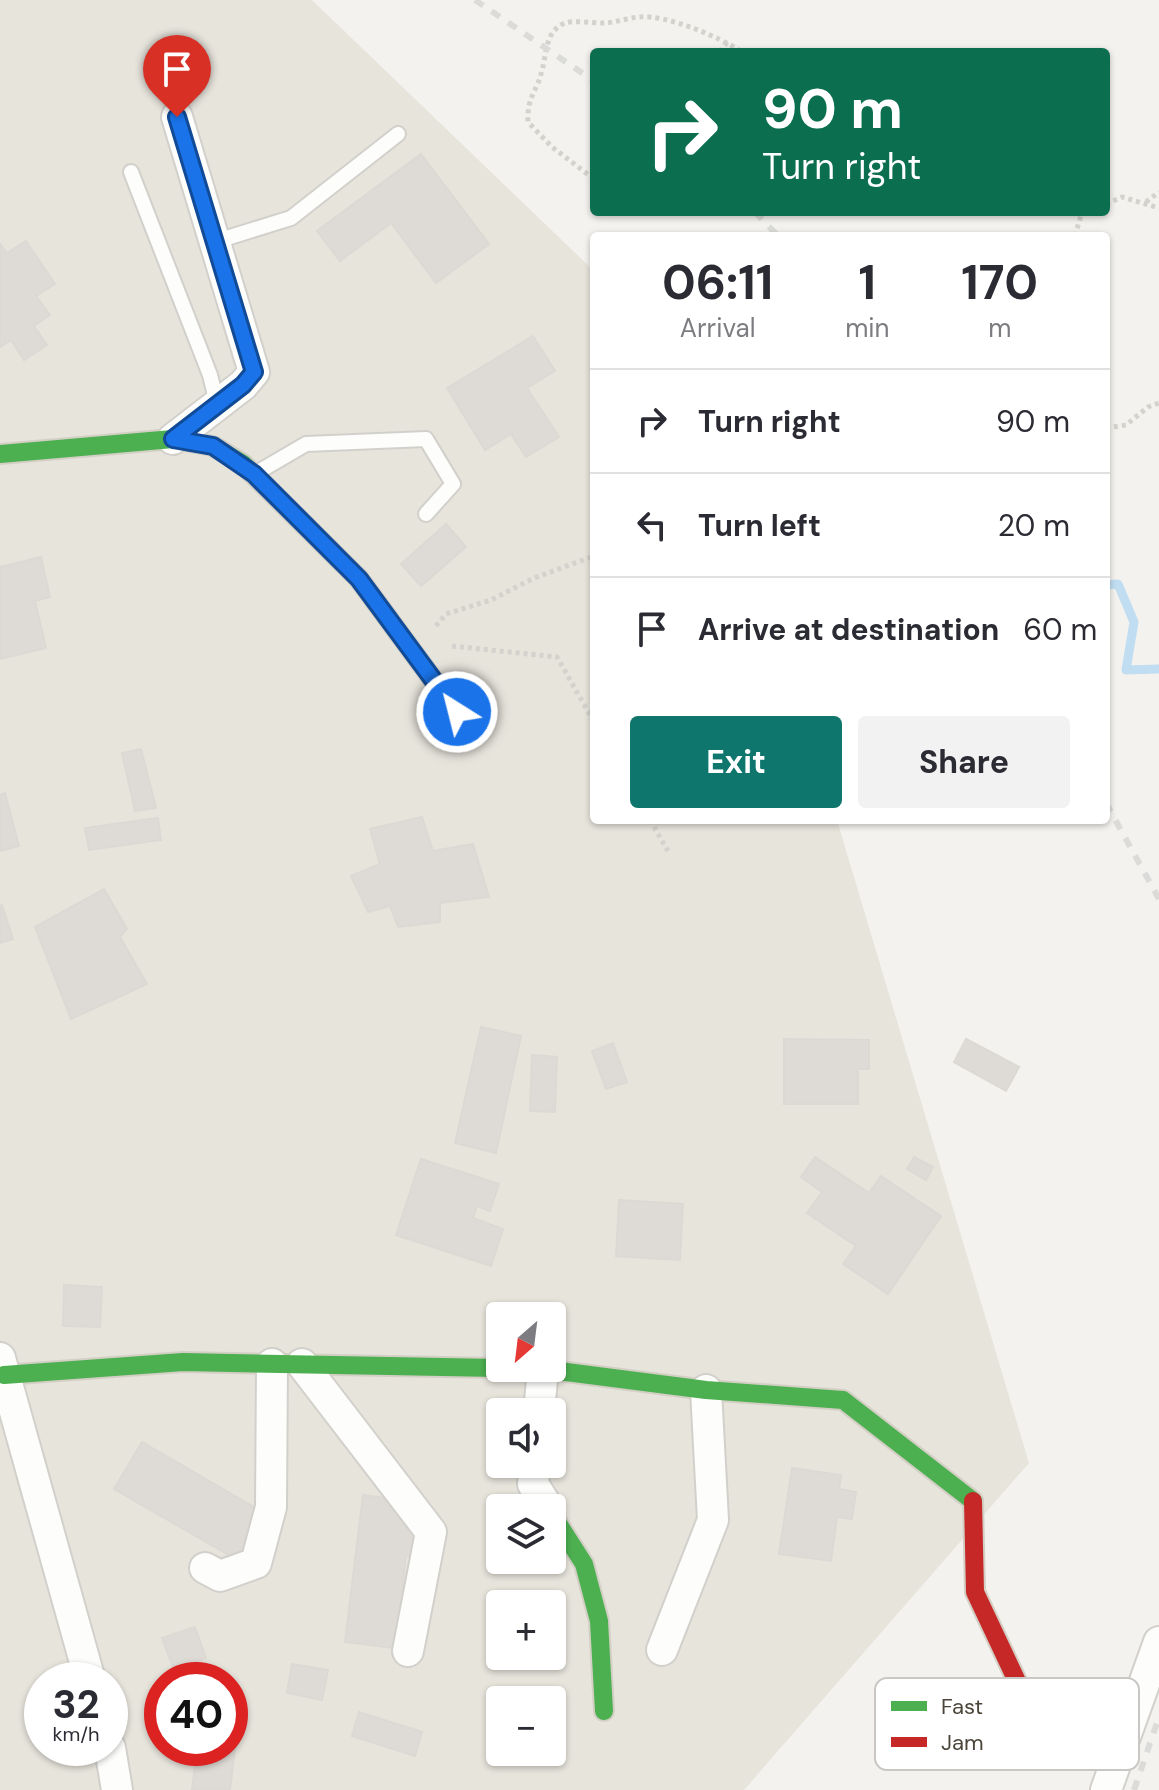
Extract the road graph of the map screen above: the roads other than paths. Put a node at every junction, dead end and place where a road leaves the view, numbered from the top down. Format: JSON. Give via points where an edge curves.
{"nodes":[{"id":1,"x":177,"y":117,"type":"dead end"},
{"id":2,"x":398,"y":134,"type":"dead end"},
{"id":3,"x":131,"y":172,"type":"dead end"},
{"id":4,"x":217,"y":241,"type":"junction"},
{"id":5,"x":217,"y":403,"type":"junction"},
{"id":6,"x":173,"y":439,"type":"junction"},
{"id":7,"x":0,"y":454,"type":"edge"},
{"id":8,"x":254,"y":474,"type":"junction"},
{"id":9,"x":426,"y":514,"type":"dead end"},
{"id":10,"x":457,"y":712,"type":"dead end"},
{"id":11,"x":287,"y":1364,"type":"junction"},
{"id":12,"x":2,"y":1366,"type":"edge"},
{"id":13,"x":486,"y":1368,"type":"edge"},
{"id":14,"x":566,"y":1372,"type":"edge"},
{"id":15,"x":706,"y":1390,"type":"junction"},
{"id":16,"x":566,"y":1536,"type":"edge"},
{"id":17,"x":205,"y":1568,"type":"dead end"},
{"id":18,"x":1159,"y":1642,"type":"edge"},
{"id":19,"x":662,"y":1650,"type":"dead end"},
{"id":20,"x":408,"y":1651,"type":"dead end"},
{"id":21,"x":85,"y":1662,"type":"edge"},
{"id":22,"x":1015,"y":1678,"type":"edge"},
{"id":23,"x":1139,"y":1697,"type":"edge"},
{"id":24,"x":604,"y":1711,"type":"dead end"},
{"id":25,"x":113,"y":1766,"type":"edge"},
{"id":26,"x":1113,"y":1770,"type":"edge"},
{"id":27,"x":117,"y":1790,"type":"edge"},
{"id":28,"x":1106,"y":1790,"type":"edge"}],
"edges":[{"from":1,"to":4,"type":"street"},
{"from":2,"to":4,"type":"lane","via":[[291,218]]},
{"from":3,"to":5,"type":"lane"},
{"from":4,"to":5,"type":"street","via":[[254,372]]},
{"from":5,"to":6,"type":"street"},
{"from":6,"to":7,"type":"street"},
{"from":6,"to":8,"type":"street","via":[[213,446]]},
{"from":8,"to":9,"type":"lane","via":[[306,444],[426,439],[453,484]]},
{"from":8,"to":10,"type":"street","via":[[359,579]]},
{"from":11,"to":12,"type":"street"},
{"from":11,"to":13,"type":"street"},
{"from":11,"to":17,"type":"street","via":[[271,1507],[256,1563],[220,1576]]},
{"from":11,"to":20,"type":"street","via":[[431,1532]]},
{"from":12,"to":21,"type":"street"},
{"from":14,"to":15,"type":"street"},
{"from":15,"to":19,"type":"street","via":[[713,1520]]},
{"from":15,"to":22,"type":"street","via":[[843,1400],[973,1501],[975,1592]]},
{"from":16,"to":24,"type":"street","via":[[584,1564],[599,1621]]},
{"from":18,"to":23,"type":"street"},
{"from":25,"to":27,"type":"street"},
{"from":26,"to":28,"type":"street"}]}
